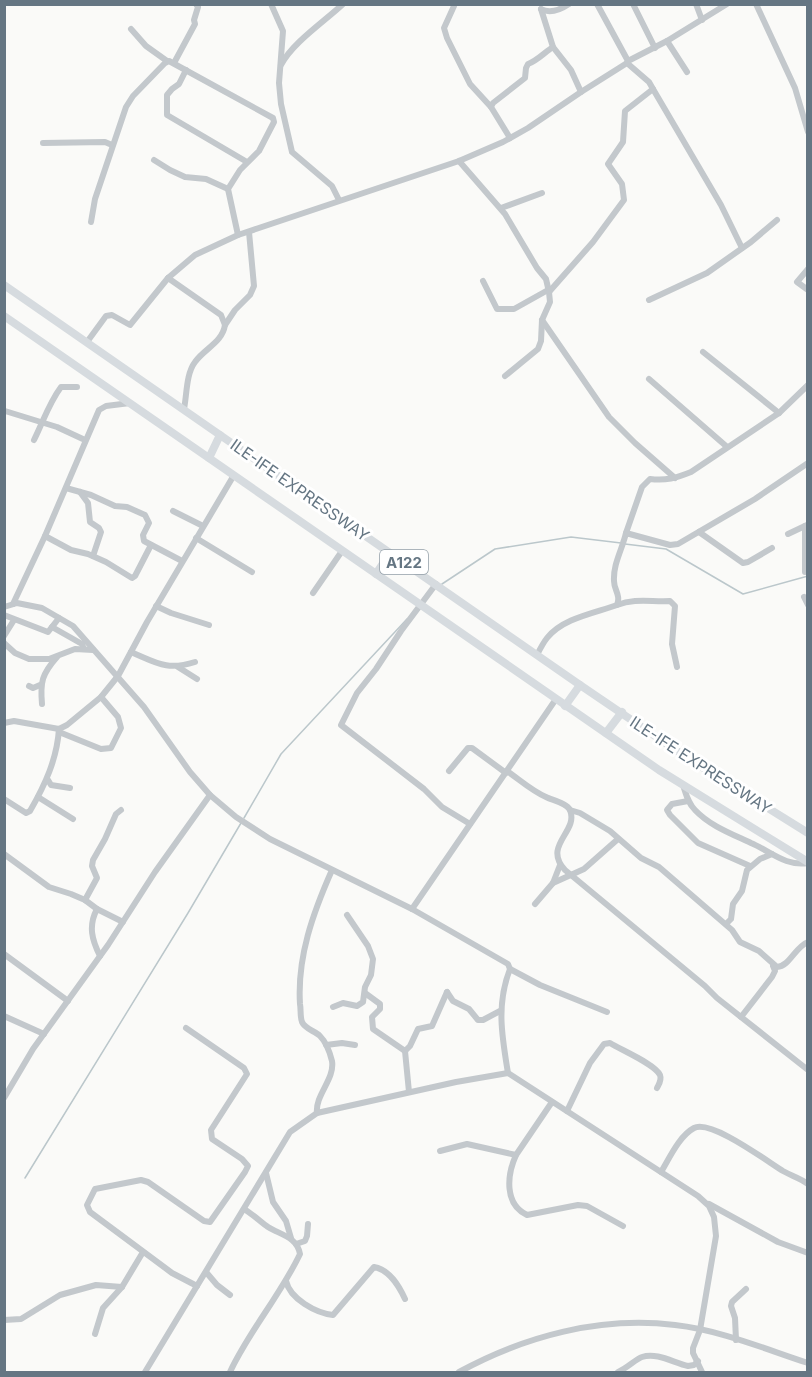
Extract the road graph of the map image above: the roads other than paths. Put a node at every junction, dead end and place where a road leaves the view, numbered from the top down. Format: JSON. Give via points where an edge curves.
{"nodes":[{"id":1,"x":196,"y":4,"type":"edge"},
{"id":2,"x":271,"y":4,"type":"edge"},
{"id":3,"x":343,"y":4,"type":"edge"},
{"id":4,"x":569,"y":4,"type":"edge"},
{"id":5,"x":597,"y":4,"type":"edge"},
{"id":6,"x":633,"y":4,"type":"edge"},
{"id":7,"x":696,"y":4,"type":"edge"},
{"id":8,"x":727,"y":4,"type":"edge"},
{"id":9,"x":756,"y":4,"type":"edge"},
{"id":10,"x":454,"y":6,"type":"edge"},
{"id":11,"x":702,"y":20,"type":"junction"},
{"id":12,"x":131,"y":29,"type":"dead end"},
{"id":13,"x":667,"y":41,"type":"junction"},
{"id":14,"x":553,"y":46,"type":"junction"},
{"id":15,"x":655,"y":48,"type":"junction"},
{"id":16,"x":171,"y":62,"type":"junction"},
{"id":17,"x":628,"y":62,"type":"junction"},
{"id":18,"x":280,"y":68,"type":"junction"},
{"id":19,"x":186,"y":70,"type":"junction"},
{"id":20,"x":687,"y":72,"type":"dead end"},
{"id":21,"x":653,"y":89,"type":"junction"},
{"id":22,"x":581,"y":92,"type":"junction"},
{"id":23,"x":491,"y":107,"type":"junction"},
{"id":24,"x":807,"y":132,"type":"edge"},
{"id":25,"x":510,"y":138,"type":"junction"},
{"id":26,"x":43,"y":143,"type":"dead end"},
{"id":27,"x":112,"y":146,"type":"junction"},
{"id":28,"x":154,"y":159,"type":"dead end"},
{"id":29,"x":459,"y":161,"type":"junction"},
{"id":30,"x":248,"y":162,"type":"junction"},
{"id":31,"x":228,"y":189,"type":"junction"},
{"id":32,"x":542,"y":193,"type":"dead end"},
{"id":33,"x":339,"y":200,"type":"junction"},
{"id":34,"x":501,"y":208,"type":"junction"},
{"id":35,"x":777,"y":220,"type":"dead end"},
{"id":36,"x":91,"y":222,"type":"dead end"},
{"id":37,"x":249,"y":232,"type":"junction"},
{"id":38,"x":238,"y":235,"type":"junction"},
{"id":39,"x":742,"y":248,"type":"junction"},
{"id":40,"x":807,"y":269,"type":"edge"},
{"id":41,"x":168,"y":278,"type":"junction"},
{"id":42,"x":483,"y":281,"type":"dead end"},
{"id":43,"x":4,"y":285,"type":"edge"},
{"id":44,"x":807,"y":290,"type":"edge"},
{"id":45,"x":548,"y":291,"type":"junction"},
{"id":46,"x":649,"y":300,"type":"dead end"},
{"id":47,"x":4,"y":316,"type":"edge"},
{"id":48,"x":542,"y":320,"type":"junction"},
{"id":49,"x":225,"y":325,"type":"junction"},
{"id":50,"x":87,"y":342,"type":"junction"},
{"id":51,"x":703,"y":352,"type":"dead end"},
{"id":52,"x":506,"y":376,"type":"dead end"},
{"id":53,"x":648,"y":379,"type":"dead end"},
{"id":54,"x":807,"y":385,"type":"edge"},
{"id":55,"x":77,"y":387,"type":"dead end"},
{"id":56,"x":129,"y":403,"type":"junction"},
{"id":57,"x":184,"y":409,"type":"junction"},
{"id":58,"x":5,"y":411,"type":"edge"},
{"id":59,"x":779,"y":413,"type":"junction"},
{"id":60,"x":43,"y":423,"type":"junction"},
{"id":61,"x":220,"y":435,"type":"junction"},
{"id":62,"x":34,"y":440,"type":"dead end"},
{"id":63,"x":85,"y":440,"type":"junction"},
{"id":64,"x":726,"y":446,"type":"junction"},
{"id":65,"x":209,"y":458,"type":"junction"},
{"id":66,"x":807,"y":463,"type":"edge"},
{"id":67,"x":234,"y":475,"type":"junction"},
{"id":68,"x":675,"y":478,"type":"junction"},
{"id":69,"x":66,"y":488,"type":"junction"},
{"id":70,"x":80,"y":492,"type":"junction"},
{"id":71,"x":173,"y":511,"type":"dead end"},
{"id":72,"x":203,"y":526,"type":"junction"},
{"id":73,"x":806,"y":526,"type":"edge"},
{"id":74,"x":699,"y":532,"type":"junction"},
{"id":75,"x":626,"y":533,"type":"junction"},
{"id":76,"x":788,"y":534,"type":"dead end"},
{"id":77,"x":45,"y":536,"type":"junction"},
{"id":78,"x":196,"y":538,"type":"junction"},
{"id":79,"x":151,"y":545,"type":"junction"},
{"id":80,"x":772,"y":548,"type":"dead end"},
{"id":81,"x":342,"y":551,"type":"junction"},
{"id":82,"x":390,"y":553,"type":"junction"},
{"id":83,"x":93,"y":556,"type":"junction"},
{"id":84,"x":182,"y":561,"type":"junction"},
{"id":85,"x":252,"y":572,"type":"dead end"},
{"id":86,"x":805,"y":572,"type":"dead end"},
{"id":87,"x":376,"y":574,"type":"junction"},
{"id":88,"x":436,"y":585,"type":"junction"},
{"id":89,"x":313,"y":593,"type":"dead end"},
{"id":90,"x":804,"y":597,"type":"dead end"},
{"id":91,"x":422,"y":604,"type":"junction"},
{"id":92,"x":9,"y":605,"type":"edge"},
{"id":93,"x":617,"y":605,"type":"junction"},
{"id":94,"x":807,"y":605,"type":"edge"},
{"id":95,"x":156,"y":606,"type":"junction"},
{"id":96,"x":4,"y":615,"type":"edge"},
{"id":97,"x":59,"y":618,"type":"junction"},
{"id":98,"x":14,"y":620,"type":"junction"},
{"id":99,"x":209,"y":625,"type":"dead end"},
{"id":100,"x":52,"y":627,"type":"junction"},
{"id":101,"x":4,"y":636,"type":"edge"},
{"id":102,"x":4,"y":643,"type":"edge"},
{"id":103,"x":84,"y":649,"type":"junction"},
{"id":104,"x":94,"y":650,"type":"junction"},
{"id":105,"x":131,"y":652,"type":"junction"},
{"id":106,"x":537,"y":655,"type":"junction"},
{"id":107,"x":57,"y":657,"type":"junction"},
{"id":108,"x":195,"y":662,"type":"dead end"},
{"id":109,"x":178,"y":667,"type":"junction"},
{"id":110,"x":677,"y":667,"type":"dead end"},
{"id":111,"x":118,"y":676,"type":"junction"},
{"id":112,"x":197,"y":679,"type":"dead end"},
{"id":113,"x":40,"y":685,"type":"junction"},
{"id":114,"x":580,"y":685,"type":"junction"},
{"id":115,"x":29,"y":686,"type":"dead end"},
{"id":116,"x":101,"y":697,"type":"junction"},
{"id":117,"x":556,"y":699,"type":"junction"},
{"id":118,"x":42,"y":704,"type":"dead end"},
{"id":119,"x":565,"y":706,"type":"junction"},
{"id":120,"x":622,"y":712,"type":"junction"},
{"id":121,"x":6,"y":721,"type":"edge"},
{"id":122,"x":67,"y":725,"type":"junction"},
{"id":123,"x":59,"y":731,"type":"junction"},
{"id":124,"x":606,"y":733,"type":"junction"},
{"id":125,"x":72,"y":736,"type":"junction"},
{"id":126,"x":449,"y":771,"type":"dead end"},
{"id":127,"x":506,"y":772,"type":"junction"},
{"id":128,"x":48,"y":780,"type":"junction"},
{"id":129,"x":683,"y":785,"type":"junction"},
{"id":130,"x":70,"y":788,"type":"dead end"},
{"id":131,"x":210,"y":795,"type":"junction"},
{"id":132,"x":38,"y":797,"type":"junction"},
{"id":133,"x":4,"y":799,"type":"edge"},
{"id":134,"x":688,"y":801,"type":"junction"},
{"id":135,"x":121,"y":810,"type":"dead end"},
{"id":136,"x":570,"y":810,"type":"junction"},
{"id":137,"x":73,"y":819,"type":"dead end"},
{"id":138,"x":470,"y":824,"type":"junction"},
{"id":139,"x":807,"y":833,"type":"edge"},
{"id":140,"x":618,"y":839,"type":"junction"},
{"id":141,"x":762,"y":849,"type":"junction"},
{"id":142,"x":4,"y":854,"type":"edge"},
{"id":143,"x":772,"y":854,"type":"junction"},
{"id":144,"x":760,"y":859,"type":"junction"},
{"id":145,"x":807,"y":863,"type":"edge"},
{"id":146,"x":560,"y":865,"type":"junction"},
{"id":147,"x":750,"y":866,"type":"junction"},
{"id":148,"x":332,"y":870,"type":"junction"},
{"id":149,"x":571,"y":875,"type":"junction"},
{"id":150,"x":553,"y":883,"type":"junction"},
{"id":151,"x":85,"y":900,"type":"junction"},
{"id":152,"x":535,"y":904,"type":"dead end"},
{"id":153,"x":97,"y":909,"type":"junction"},
{"id":154,"x":412,"y":909,"type":"junction"},
{"id":155,"x":347,"y":915,"type":"dead end"},
{"id":156,"x":123,"y":922,"type":"junction"},
{"id":157,"x":726,"y":924,"type":"junction"},
{"id":158,"x":807,"y":942,"type":"edge"},
{"id":159,"x":4,"y":954,"type":"edge"},
{"id":160,"x":100,"y":956,"type":"junction"},
{"id":161,"x":773,"y":965,"type":"junction"},
{"id":162,"x":510,"y":969,"type":"junction"},
{"id":163,"x":365,"y":993,"type":"junction"},
{"id":164,"x":68,"y":1001,"type":"junction"},
{"id":165,"x":333,"y":1007,"type":"dead end"},
{"id":166,"x":500,"y":1011,"type":"junction"},
{"id":167,"x":607,"y":1012,"type":"dead end"},
{"id":168,"x":4,"y":1016,"type":"edge"},
{"id":169,"x":741,"y":1017,"type":"junction"},
{"id":170,"x":186,"y":1028,"type":"dead end"},
{"id":171,"x":44,"y":1034,"type":"junction"},
{"id":172,"x":326,"y":1045,"type":"junction"},
{"id":173,"x":355,"y":1045,"type":"dead end"},
{"id":174,"x":405,"y":1051,"type":"junction"},
{"id":175,"x":807,"y":1070,"type":"edge"},
{"id":176,"x":508,"y":1073,"type":"junction"},
{"id":177,"x":5,"y":1081,"type":"edge"},
{"id":178,"x":11,"y":1087,"type":"junction"},
{"id":179,"x":657,"y":1088,"type":"dead end"},
{"id":180,"x":409,"y":1092,"type":"junction"},
{"id":181,"x":4,"y":1098,"type":"edge"},
{"id":182,"x":552,"y":1102,"type":"junction"},
{"id":183,"x":567,"y":1112,"type":"junction"},
{"id":184,"x":317,"y":1113,"type":"junction"},
{"id":185,"x":440,"y":1151,"type":"dead end"},
{"id":186,"x":516,"y":1155,"type":"junction"},
{"id":187,"x":661,"y":1172,"type":"junction"},
{"id":188,"x":266,"y":1173,"type":"junction"},
{"id":189,"x":807,"y":1184,"type":"edge"},
{"id":190,"x":698,"y":1196,"type":"junction"},
{"id":191,"x":244,"y":1209,"type":"junction"},
{"id":192,"x":308,"y":1224,"type":"dead end"},
{"id":193,"x":623,"y":1226,"type":"dead end"},
{"id":194,"x":294,"y":1241,"type":"junction"},
{"id":195,"x":143,"y":1252,"type":"junction"},
{"id":196,"x":807,"y":1252,"type":"edge"},
{"id":197,"x":206,"y":1272,"type":"junction"},
{"id":198,"x":286,"y":1281,"type":"junction"},
{"id":199,"x":197,"y":1286,"type":"junction"},
{"id":200,"x":122,"y":1287,"type":"junction"},
{"id":201,"x":746,"y":1288,"type":"dead end"},
{"id":202,"x":230,"y":1295,"type":"dead end"},
{"id":203,"x":405,"y":1299,"type":"dead end"},
{"id":204,"x":6,"y":1320,"type":"edge"},
{"id":205,"x":4,"y":1330,"type":"edge"},
{"id":206,"x":700,"y":1330,"type":"junction"},
{"id":207,"x":95,"y":1334,"type":"dead end"},
{"id":208,"x":736,"y":1340,"type":"junction"},
{"id":209,"x":698,"y":1361,"type":"junction"},
{"id":210,"x":807,"y":1363,"type":"edge"},
{"id":211,"x":145,"y":1372,"type":"edge"},
{"id":212,"x":230,"y":1372,"type":"edge"},
{"id":213,"x":459,"y":1372,"type":"edge"},
{"id":214,"x":618,"y":1372,"type":"edge"},
{"id":215,"x":702,"y":1372,"type":"edge"}],
"edges":[{"from":1,"to":16,"type":"street","via":[[195,24]]},
{"from":2,"to":18,"type":"street","via":[[283,31]]},
{"from":3,"to":18,"type":"street","via":[[285,57]]},
{"from":4,"to":14,"type":"street","via":[[547,12],[541,9]]},
{"from":5,"to":17,"type":"street"},
{"from":6,"to":15,"type":"street"},
{"from":7,"to":11,"type":"street"},
{"from":8,"to":11,"type":"street"},
{"from":9,"to":24,"type":"street","via":[[795,88]]},
{"from":10,"to":23,"type":"street","via":[[444,28],[447,38],[470,84]]},
{"from":11,"to":13,"type":"street"},
{"from":12,"to":16,"type":"street","via":[[146,46]]},
{"from":13,"to":15,"type":"street"},
{"from":13,"to":20,"type":"street"},
{"from":14,"to":22,"type":"street"},
{"from":14,"to":23,"type":"street","via":[[528,64],[525,78]]},
{"from":15,"to":17,"type":"street"},
{"from":16,"to":19,"type":"street"},
{"from":16,"to":27,"type":"street","via":[[133,96]]},
{"from":17,"to":21,"type":"street"},
{"from":17,"to":22,"type":"street"},
{"from":18,"to":33,"type":"street","via":[[281,104],[292,153],[332,186]]},
{"from":19,"to":30,"type":"street","via":[[167,95],[166,115]]},
{"from":19,"to":30,"type":"street","via":[[273,118],[259,151]]},
{"from":21,"to":39,"type":"street"},
{"from":21,"to":45,"type":"street","via":[[626,111],[623,142],[608,164],[622,184],[624,200]]},
{"from":22,"to":25,"type":"street"},
{"from":23,"to":25,"type":"street"},
{"from":25,"to":29,"type":"street"},
{"from":26,"to":27,"type":"street","via":[[105,142]]},
{"from":27,"to":36,"type":"street"},
{"from":28,"to":31,"type":"street","via":[[185,177],[206,179]]},
{"from":29,"to":33,"type":"street"},
{"from":29,"to":34,"type":"street"},
{"from":30,"to":31,"type":"street"},
{"from":31,"to":38,"type":"street"},
{"from":32,"to":34,"type":"street"},
{"from":33,"to":37,"type":"street"},
{"from":34,"to":45,"type":"street","via":[[546,279]]},
{"from":35,"to":39,"type":"street"},
{"from":37,"to":38,"type":"street"},
{"from":37,"to":49,"type":"street","via":[[254,286]]},
{"from":38,"to":41,"type":"street","via":[[195,255]]},
{"from":39,"to":46,"type":"street","via":[[707,273]]},
{"from":40,"to":44,"type":"street","via":[[797,282]]},
{"from":41,"to":49,"type":"street","via":[[221,315]]},
{"from":41,"to":50,"type":"street","via":[[130,325],[112,315],[106,316]]},
{"from":42,"to":45,"type":"street","via":[[497,309],[513,309]]},
{"from":43,"to":50,"type":"highway","name":"ILE-IFE EXPRESSWAY","number":"A122"},
{"from":45,"to":48,"type":"street","via":[[550,302]]},
{"from":47,"to":56,"type":"highway","name":"ILE-IFE EXPRESSWAY","number":"A122"},
{"from":48,"to":52,"type":"street","via":[[537,349]]},
{"from":48,"to":68,"type":"street","via":[[609,417]]},
{"from":49,"to":57,"type":"street","via":[[222,336],[195,362]]},
{"from":50,"to":57,"type":"highway","name":"ILE-IFE EXPRESSWAY","number":"A122"},
{"from":51,"to":59,"type":"street"},
{"from":53,"to":64,"type":"street"},
{"from":54,"to":59,"type":"street"},
{"from":55,"to":60,"type":"street","via":[[61,387],[45,411]]},
{"from":56,"to":63,"type":"street","via":[[99,410]]},
{"from":56,"to":65,"type":"highway","name":"ILE-IFE EXPRESSWAY","number":"A122"},
{"from":57,"to":61,"type":"highway","name":"ILE-IFE EXPRESSWAY","number":"A122"},
{"from":58,"to":60,"type":"street"},
{"from":59,"to":64,"type":"street"},
{"from":60,"to":62,"type":"street"},
{"from":60,"to":63,"type":"street"},
{"from":61,"to":65,"type":"highway"},
{"from":61,"to":82,"type":"highway","name":"ILE-IFE EXPRESSWAY","number":"A122"},
{"from":63,"to":69,"type":"street"},
{"from":64,"to":68,"type":"street"},
{"from":65,"to":67,"type":"highway","name":"ILE-IFE EXPRESSWAY","number":"A122"},
{"from":66,"to":74,"type":"street"},
{"from":67,"to":72,"type":"street"},
{"from":67,"to":81,"type":"highway","name":"ILE-IFE EXPRESSWAY","number":"A122"},
{"from":68,"to":75,"type":"street","via":[[650,479],[642,487]]},
{"from":69,"to":70,"type":"street"},
{"from":69,"to":77,"type":"street"},
{"from":70,"to":79,"type":"street","via":[[145,515],[149,523],[144,541]]},
{"from":70,"to":83,"type":"street","via":[[88,503],[90,522],[101,532]]},
{"from":71,"to":72,"type":"street"},
{"from":72,"to":78,"type":"street"},
{"from":73,"to":76,"type":"street"},
{"from":73,"to":86,"type":"street"},
{"from":74,"to":75,"type":"street","via":[[673,545]]},
{"from":74,"to":80,"type":"street","via":[[743,563]]},
{"from":75,"to":93,"type":"street","via":[[615,567]]},
{"from":77,"to":83,"type":"street"},
{"from":77,"to":92,"type":"street"},
{"from":78,"to":84,"type":"street"},
{"from":78,"to":85,"type":"street"},
{"from":79,"to":83,"type":"street","via":[[132,578]]},
{"from":79,"to":84,"type":"street"},
{"from":81,"to":87,"type":"highway","name":"ILE-IFE EXPRESSWAY","number":"A122"},
{"from":81,"to":89,"type":"street"},
{"from":82,"to":87,"type":"highway"},
{"from":82,"to":88,"type":"highway","name":"ILE-IFE EXPRESSWAY","number":"A122"},
{"from":84,"to":95,"type":"street"},
{"from":87,"to":91,"type":"highway","name":"ILE-IFE EXPRESSWAY","number":"A122"},
{"from":88,"to":91,"type":"street"},
{"from":88,"to":106,"type":"highway","name":"ILE-IFE EXPRESSWAY","number":"A122"},
{"from":90,"to":94,"type":"street"},
{"from":91,"to":117,"type":"highway","name":"ILE-IFE EXPRESSWAY","number":"A122"},
{"from":91,"to":138,"type":"street","via":[[357,693],[341,725],[424,789],[441,807]]},
{"from":92,"to":97,"type":"street","via":[[42,608]]},
{"from":92,"to":98,"type":"street"},
{"from":93,"to":106,"type":"street","via":[[560,627],[547,638]]},
{"from":93,"to":110,"type":"street","via":[[639,600],[670,601],[675,606],[672,644]]},
{"from":95,"to":99,"type":"street"},
{"from":95,"to":105,"type":"street"},
{"from":96,"to":98,"type":"street"},
{"from":97,"to":100,"type":"street"},
{"from":97,"to":104,"type":"street","via":[[73,626]]},
{"from":98,"to":100,"type":"street","via":[[48,632]]},
{"from":98,"to":101,"type":"street"},
{"from":100,"to":103,"type":"street"},
{"from":102,"to":107,"type":"street","via":[[29,659]]},
{"from":103,"to":104,"type":"street"},
{"from":103,"to":107,"type":"street"},
{"from":104,"to":111,"type":"street"},
{"from":105,"to":109,"type":"street"},
{"from":105,"to":111,"type":"street"},
{"from":106,"to":114,"type":"highway","name":"ILE-IFE EXPRESSWAY","number":"A122"},
{"from":107,"to":113,"type":"street"},
{"from":108,"to":109,"type":"street"},
{"from":109,"to":112,"type":"street"},
{"from":111,"to":116,"type":"street"},
{"from":111,"to":131,"type":"street"},
{"from":113,"to":115,"type":"street"},
{"from":113,"to":118,"type":"street"},
{"from":114,"to":119,"type":"highway"},
{"from":114,"to":120,"type":"highway","name":"ILE-IFE EXPRESSWAY","number":"A122"},
{"from":116,"to":122,"type":"street"},
{"from":116,"to":125,"type":"street","via":[[118,717],[121,728],[111,748]]},
{"from":117,"to":119,"type":"highway","name":"ILE-IFE EXPRESSWAY","number":"A122"},
{"from":117,"to":127,"type":"street"},
{"from":119,"to":124,"type":"highway","name":"ILE-IFE EXPRESSWAY","number":"A122"},
{"from":120,"to":124,"type":"highway"},
{"from":120,"to":139,"type":"highway","name":"ILE-IFE EXPRESSWAY","number":"A122"},
{"from":121,"to":123,"type":"street"},
{"from":122,"to":123,"type":"street"},
{"from":122,"to":125,"type":"street"},
{"from":123,"to":125,"type":"street"},
{"from":123,"to":128,"type":"street"},
{"from":124,"to":129,"type":"highway","name":"ILE-IFE EXPRESSWAY","number":"A122"},
{"from":126,"to":127,"type":"street","via":[[472,748]]},
{"from":127,"to":136,"type":"street"},
{"from":127,"to":138,"type":"street"},
{"from":128,"to":130,"type":"street","via":[[51,785]]},
{"from":128,"to":132,"type":"street"},
{"from":129,"to":134,"type":"street"},
{"from":129,"to":145,"type":"highway","name":"ILE-IFE EXPRESSWAY","number":"A122"},
{"from":131,"to":148,"type":"street","via":[[255,830]]},
{"from":131,"to":156,"type":"street"},
{"from":132,"to":133,"type":"street","via":[[26,813]]},
{"from":132,"to":137,"type":"street"},
{"from":134,"to":141,"type":"street","via":[[709,822]]},
{"from":134,"to":147,"type":"street","via":[[672,804],[667,810],[698,843]]},
{"from":135,"to":151,"type":"street","via":[[93,860],[97,878]]},
{"from":136,"to":140,"type":"street"},
{"from":136,"to":146,"type":"street","via":[[571,819],[557,848]]},
{"from":138,"to":154,"type":"street"},
{"from":140,"to":149,"type":"street","via":[[584,869]]},
{"from":140,"to":157,"type":"street","via":[[659,867]]},
{"from":141,"to":143,"type":"street"},
{"from":141,"to":144,"type":"street"},
{"from":142,"to":151,"type":"street","via":[[49,887]]},
{"from":143,"to":144,"type":"street"},
{"from":143,"to":145,"type":"street","via":[[794,863]]},
{"from":144,"to":147,"type":"street"},
{"from":146,"to":149,"type":"street"},
{"from":146,"to":150,"type":"street"},
{"from":147,"to":157,"type":"street"},
{"from":148,"to":154,"type":"street"},
{"from":148,"to":172,"type":"street","via":[[308,935],[300,996],[301,1022],[321,1036]]},
{"from":149,"to":150,"type":"street"},
{"from":149,"to":169,"type":"street"},
{"from":150,"to":152,"type":"street"},
{"from":151,"to":153,"type":"street"},
{"from":153,"to":156,"type":"street"},
{"from":153,"to":160,"type":"street","via":[[91,926],[93,944]]},
{"from":154,"to":162,"type":"street","via":[[494,955]]},
{"from":155,"to":163,"type":"street","via":[[373,959]]},
{"from":156,"to":160,"type":"street"},
{"from":157,"to":161,"type":"street","via":[[740,942],[759,951]]},
{"from":158,"to":161,"type":"street","via":[[782,967]]},
{"from":159,"to":164,"type":"street"},
{"from":160,"to":164,"type":"street"},
{"from":161,"to":169,"type":"street","via":[[772,978]]},
{"from":162,"to":166,"type":"street"},
{"from":162,"to":167,"type":"street"},
{"from":163,"to":165,"type":"street","via":[[363,1002],[357,1006],[343,1003]]},
{"from":163,"to":174,"type":"street","via":[[380,1004],[372,1017],[373,1029]]},
{"from":164,"to":171,"type":"street"},
{"from":166,"to":174,"type":"street","via":[[478,1020],[446,992],[432,1026],[418,1029]]},
{"from":166,"to":176,"type":"street"},
{"from":168,"to":171,"type":"street"},
{"from":169,"to":175,"type":"street"},
{"from":170,"to":195,"type":"street","via":[[247,1074],[210,1135],[248,1166],[210,1221],[204,1221],[141,1180],[95,1189],[87,1205],[90,1212]]},
{"from":171,"to":178,"type":"street"},
{"from":172,"to":173,"type":"street"},
{"from":172,"to":184,"type":"street","via":[[332,1072],[316,1107]]},
{"from":174,"to":180,"type":"street"},
{"from":176,"to":180,"type":"street"},
{"from":176,"to":182,"type":"street"},
{"from":177,"to":178,"type":"street"},
{"from":178,"to":181,"type":"street"},
{"from":179,"to":183,"type":"street","via":[[660,1074],[654,1068],[610,1043],[604,1044],[590,1063]]},
{"from":180,"to":184,"type":"street"},
{"from":182,"to":183,"type":"street"},
{"from":182,"to":186,"type":"street"},
{"from":183,"to":187,"type":"street"},
{"from":184,"to":188,"type":"street","via":[[290,1132]]},
{"from":185,"to":186,"type":"street","via":[[467,1144]]},
{"from":186,"to":193,"type":"street","via":[[509,1187],[519,1211],[527,1215],[587,1206]]},
{"from":187,"to":189,"type":"street","via":[[685,1136],[699,1127],[732,1139]]},
{"from":187,"to":190,"type":"street"},
{"from":188,"to":191,"type":"street"},
{"from":188,"to":194,"type":"street","via":[[273,1202]]},
{"from":190,"to":196,"type":"street","via":[[778,1242]]},
{"from":190,"to":206,"type":"street","via":[[714,1217],[716,1236]]},
{"from":191,"to":194,"type":"street"},
{"from":191,"to":197,"type":"street"},
{"from":192,"to":194,"type":"street","via":[[304,1241]]},
{"from":194,"to":198,"type":"street","via":[[300,1254]]},
{"from":195,"to":199,"type":"street"},
{"from":195,"to":200,"type":"street"},
{"from":197,"to":199,"type":"street"},
{"from":197,"to":202,"type":"street"},
{"from":198,"to":203,"type":"street","via":[[292,1293],[306,1305],[333,1315],[374,1267],[393,1279]]},
{"from":198,"to":212,"type":"street"},
{"from":199,"to":211,"type":"street"},
{"from":200,"to":204,"type":"street","via":[[96,1285],[60,1295],[21,1319]]},
{"from":200,"to":207,"type":"street","via":[[102,1308]]},
{"from":201,"to":208,"type":"street","via":[[731,1306]]},
{"from":204,"to":205,"type":"street"},
{"from":206,"to":208,"type":"street"},
{"from":206,"to":209,"type":"street","via":[[693,1348]]},
{"from":206,"to":213,"type":"street","via":[[675,1325],[590,1325],[524,1342]]},
{"from":208,"to":210,"type":"street"},
{"from":209,"to":214,"type":"street","via":[[688,1366],[655,1356],[642,1357]]},
{"from":209,"to":215,"type":"street"}]}
